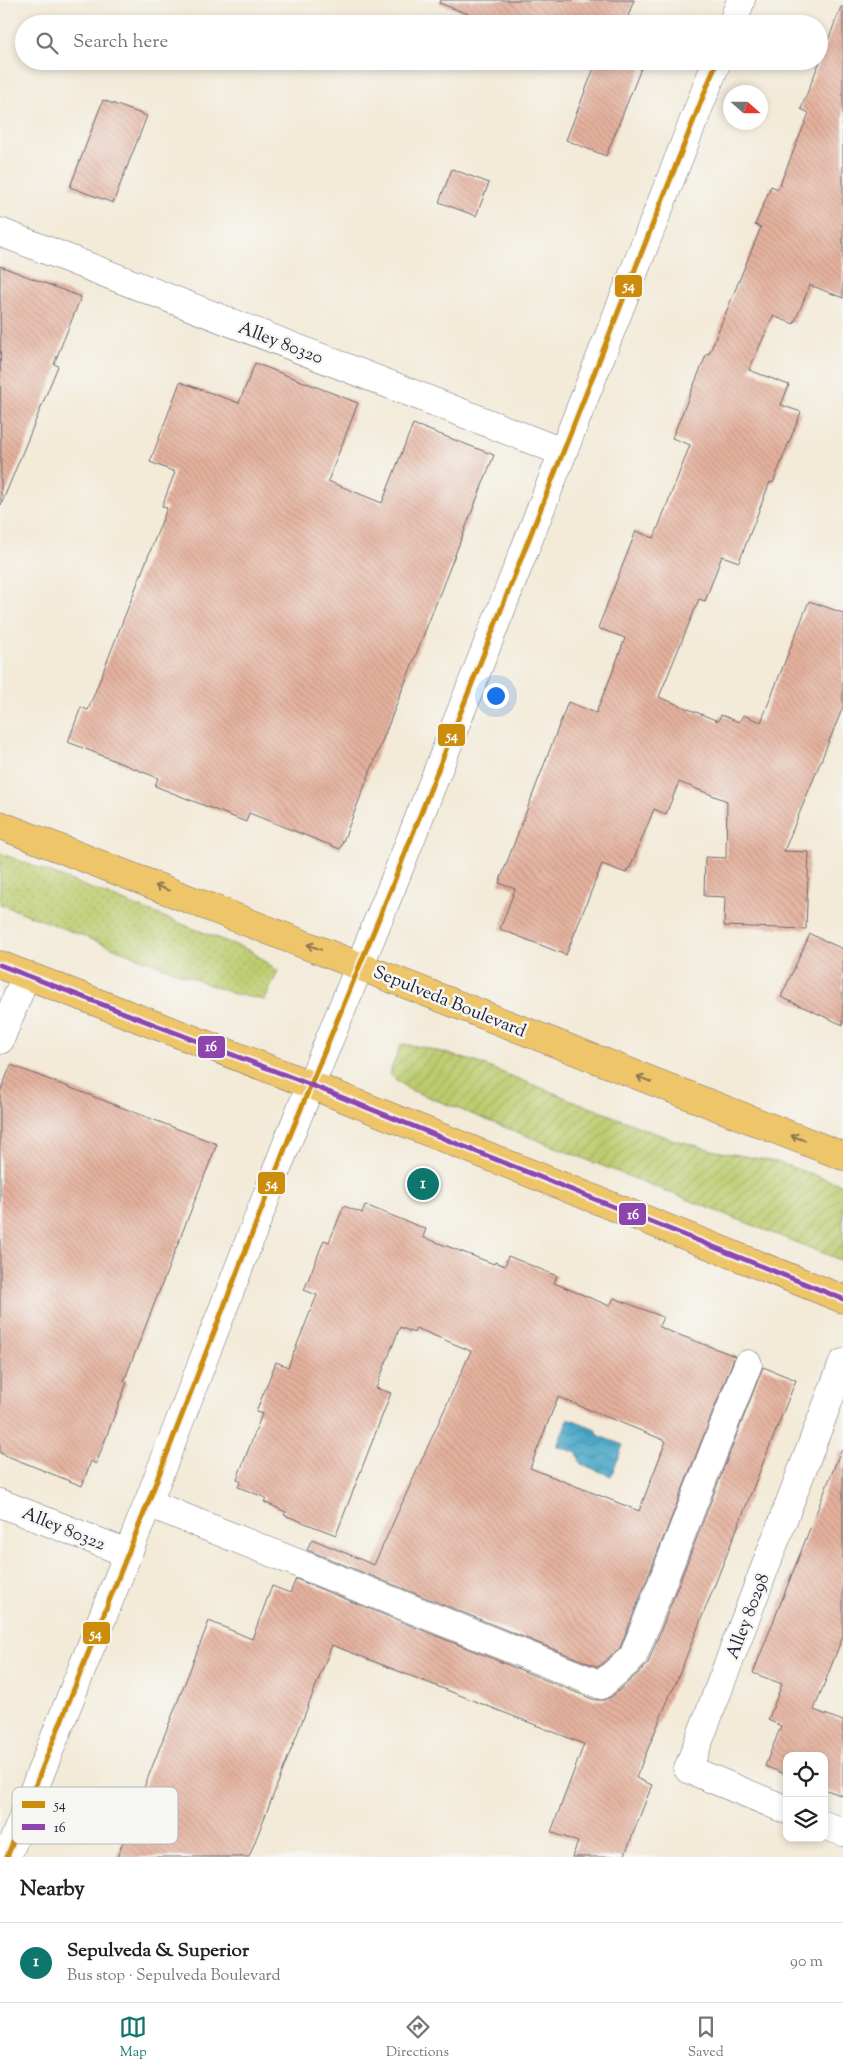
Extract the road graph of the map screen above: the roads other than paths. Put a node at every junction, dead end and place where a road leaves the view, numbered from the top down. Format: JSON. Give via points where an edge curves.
{"nodes":[{"id":1,"x":741,"y":0,"type":"edge"},
{"id":2,"x":735,"y":15,"type":"edge"},
{"id":3,"x":713,"y":70,"type":"edge"},
{"id":4,"x":0,"y":232,"type":"edge"},
{"id":5,"x":562,"y":452,"type":"junction"},
{"id":6,"x":0,"y":825,"type":"edge"},
{"id":7,"x":0,"y":965,"type":"edge"},
{"id":8,"x":359,"y":965,"type":"junction"},
{"id":9,"x":26,"y":975,"type":"junction"},
{"id":10,"x":0,"y":1040,"type":"edge"},
{"id":11,"x":311,"y":1085,"type":"junction"},
{"id":12,"x":843,"y":1156,"type":"edge"},
{"id":13,"x":843,"y":1299,"type":"edge"},
{"id":14,"x":843,"y":1363,"type":"edge"},
{"id":15,"x":748,"y":1364,"type":"dead end"},
{"id":16,"x":0,"y":1503,"type":"edge"},
{"id":17,"x":148,"y":1503,"type":"junction"},
{"id":18,"x":127,"y":1553,"type":"junction"},
{"id":19,"x":35,"y":1787,"type":"edge"},
{"id":20,"x":783,"y":1808,"type":"edge"},
{"id":21,"x":828,"y":1826,"type":"edge"},
{"id":22,"x":843,"y":1832,"type":"edge"},
{"id":23,"x":12,"y":1844,"type":"edge"},
{"id":24,"x":7,"y":1857,"type":"edge"}],
"edges":[{"from":1,"to":2,"type":"street"},
{"from":3,"to":5,"type":"street"},
{"from":4,"to":5,"type":"street","name":"Alley 80320"},
{"from":5,"to":8,"type":"street"},
{"from":8,"to":6,"type":"main road","name":"Sepulveda Boulevard","one_way":true},
{"from":7,"to":9,"type":"main road"},
{"from":8,"to":11,"type":"street"},
{"from":12,"to":8,"type":"main road","name":"Sepulveda Boulevard","one_way":true},
{"from":9,"to":10,"type":"street"},
{"from":9,"to":11,"type":"main road"},
{"from":11,"to":13,"type":"main road"},
{"from":11,"to":17,"type":"street"},
{"from":14,"to":20,"type":"street","name":"Alley 80298","via":[[688,1769]]},
{"from":15,"to":17,"type":"street","via":[[633,1657],[602,1685]]},
{"from":16,"to":18,"type":"street","name":"Alley 80322"},
{"from":17,"to":18,"type":"street"},
{"from":18,"to":19,"type":"street"},
{"from":21,"to":22,"type":"street"},
{"from":23,"to":24,"type":"street"}]}
